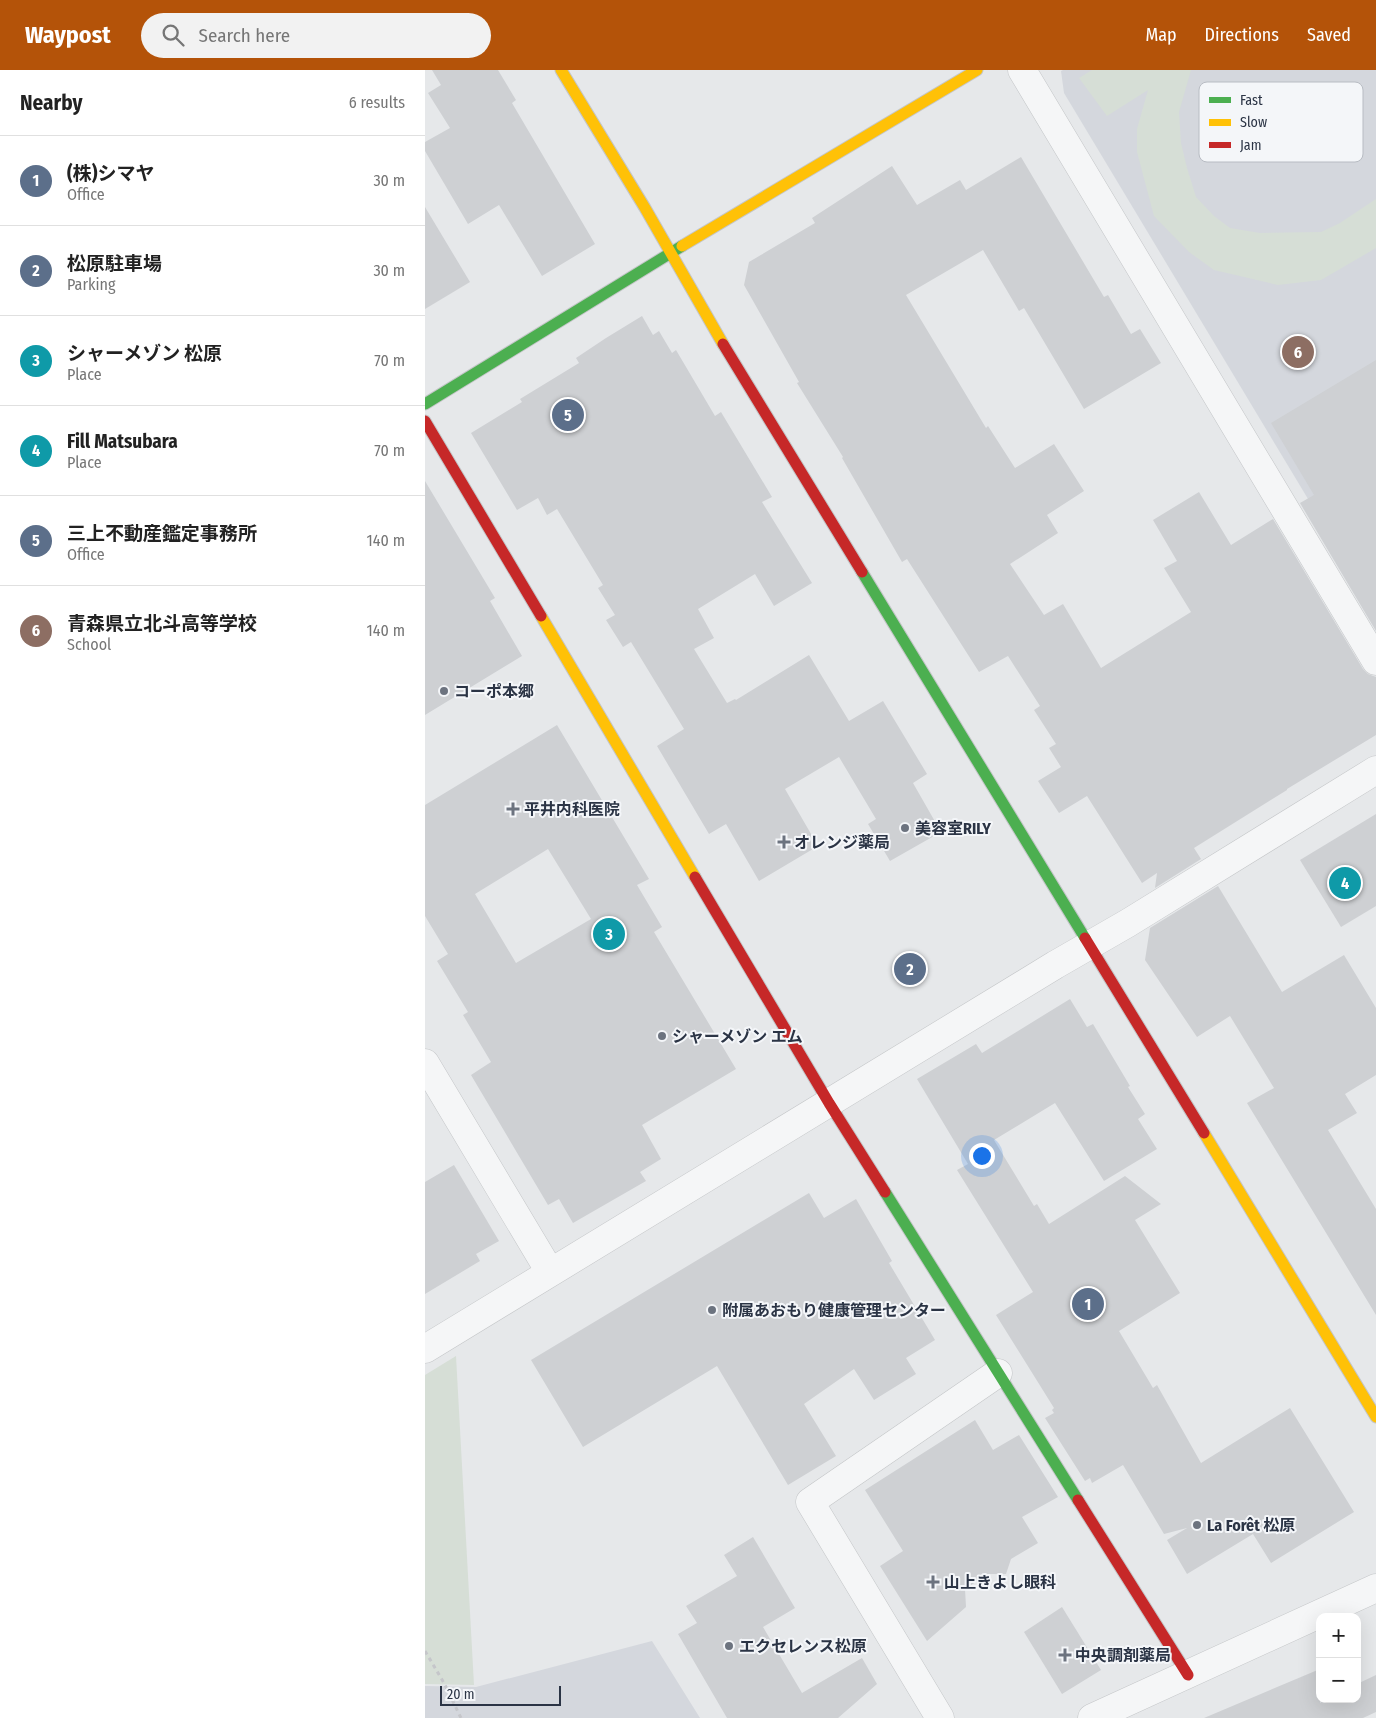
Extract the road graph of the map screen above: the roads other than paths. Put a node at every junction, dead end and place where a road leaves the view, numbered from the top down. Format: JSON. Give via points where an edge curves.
{"nodes":[{"id":1,"x":561,"y":70,"type":"edge"},
{"id":2,"x":977,"y":70,"type":"edge"},
{"id":3,"x":1022,"y":70,"type":"edge"},
{"id":4,"x":671,"y":253,"type":"junction"},
{"id":5,"x":425,"y":404,"type":"edge"},
{"id":6,"x":425,"y":421,"type":"edge"},
{"id":7,"x":1376,"y":661,"type":"edge"},
{"id":8,"x":1376,"y":770,"type":"edge"},
{"id":9,"x":1090,"y":945,"type":"junction"},
{"id":10,"x":425,"y":1063,"type":"edge"},
{"id":11,"x":829,"y":1103,"type":"junction"},
{"id":12,"x":550,"y":1272,"type":"junction"},
{"id":13,"x":425,"y":1348,"type":"edge"},
{"id":14,"x":998,"y":1373,"type":"junction"},
{"id":15,"x":1376,"y":1417,"type":"edge"},
{"id":16,"x":1376,"y":1588,"type":"edge"},
{"id":17,"x":1188,"y":1675,"type":"junction"},
{"id":18,"x":940,"y":1718,"type":"edge"},
{"id":19,"x":1092,"y":1718,"type":"edge"}],
"edges":[{"from":1,"to":4,"type":"street"},
{"from":2,"to":4,"type":"street"},
{"from":3,"to":7,"type":"street"},
{"from":4,"to":5,"type":"street"},
{"from":4,"to":9,"type":"street"},
{"from":6,"to":11,"type":"street"},
{"from":8,"to":9,"type":"street"},
{"from":9,"to":11,"type":"street"},
{"from":9,"to":15,"type":"street"},
{"from":10,"to":12,"type":"street"},
{"from":11,"to":12,"type":"street"},
{"from":11,"to":14,"type":"street"},
{"from":12,"to":13,"type":"street"},
{"from":14,"to":17,"type":"street"},
{"from":14,"to":18,"type":"street","via":[[810,1502]]},
{"from":16,"to":17,"type":"street"},
{"from":17,"to":19,"type":"street"}]}
